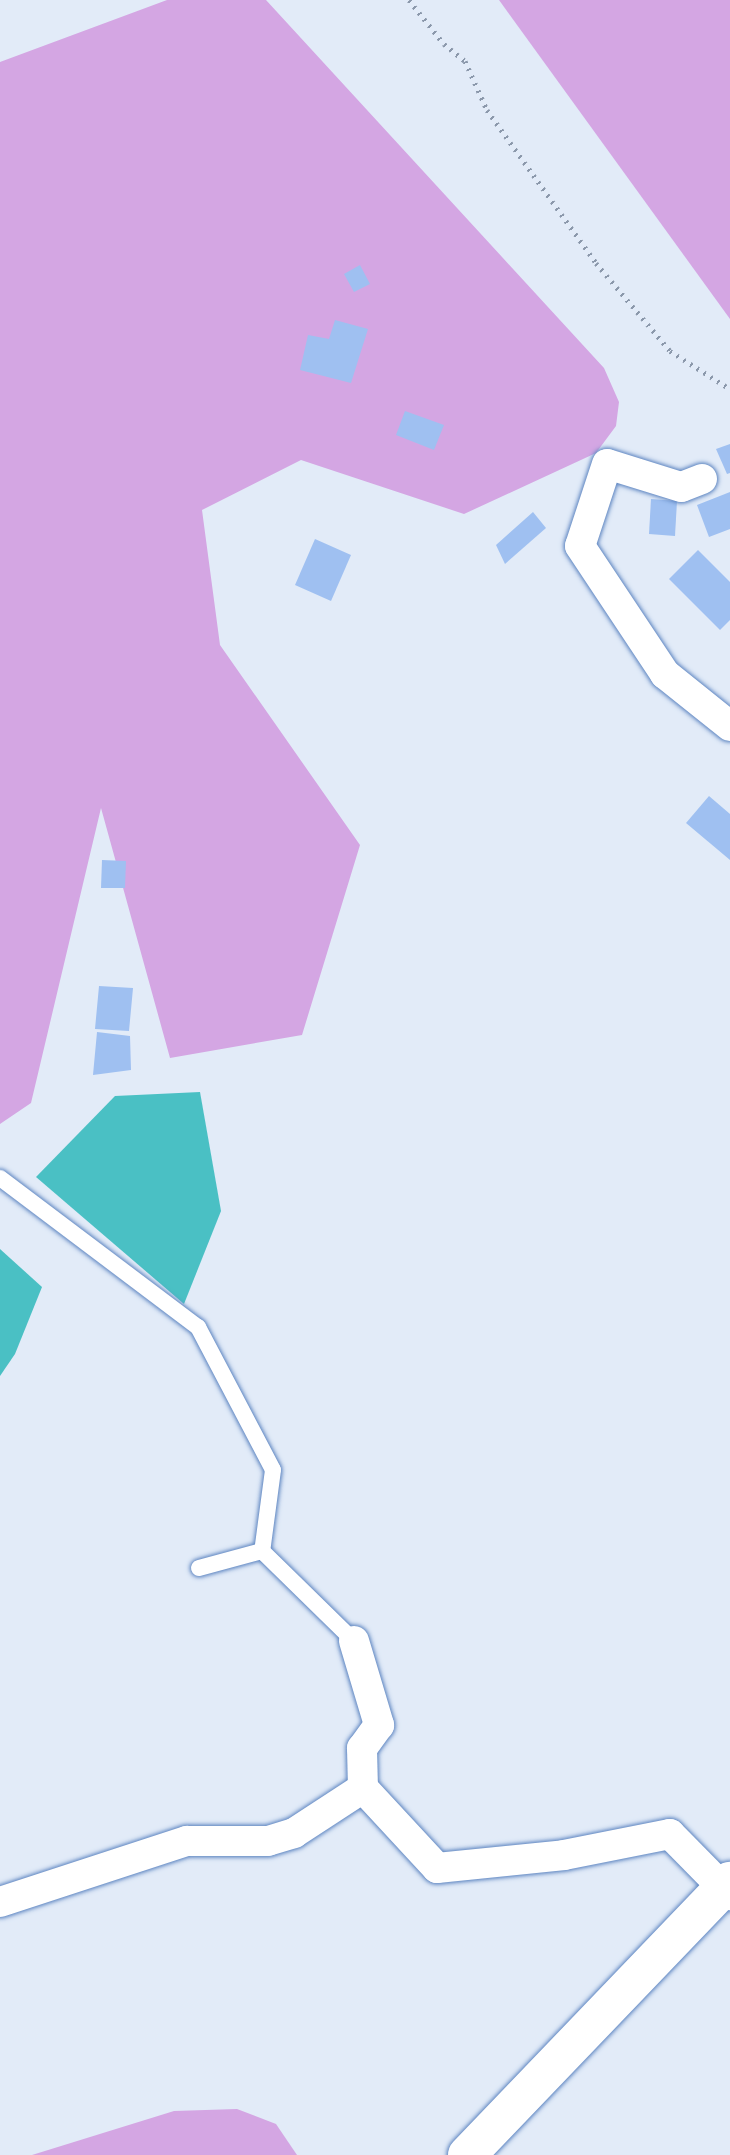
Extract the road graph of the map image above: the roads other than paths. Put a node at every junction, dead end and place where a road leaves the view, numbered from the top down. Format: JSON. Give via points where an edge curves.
{"nodes":[{"id":1,"x":702,"y":479,"type":"dead end"},
{"id":2,"x":730,"y":726,"type":"edge"},
{"id":3,"x":0,"y":1178,"type":"edge"},
{"id":4,"x":262,"y":1552,"type":"junction"},
{"id":5,"x":199,"y":1568,"type":"dead end"},
{"id":6,"x":354,"y":1641,"type":"joint"},
{"id":7,"x":363,"y":1788,"type":"junction"},
{"id":8,"x":728,"y":1887,"type":"edge"},
{"id":9,"x":0,"y":1902,"type":"edge"},
{"id":10,"x":467,"y":2155,"type":"edge"}],
"edges":[{"from":1,"to":2,"type":"street","via":[[681,487],[607,464],[580,546],[665,674]]},
{"from":3,"to":4,"type":"lane","via":[[198,1327],[273,1470]]},
{"from":4,"to":5,"type":"lane"},
{"from":4,"to":6,"type":"lane"},
{"from":6,"to":7,"type":"street","via":[[379,1725],[362,1748]]},
{"from":7,"to":8,"type":"street","via":[[437,1868],[564,1855],[670,1834]]},
{"from":7,"to":9,"type":"street","via":[[294,1833],[268,1841],[187,1841]]},
{"from":8,"to":10,"type":"street"}]}
